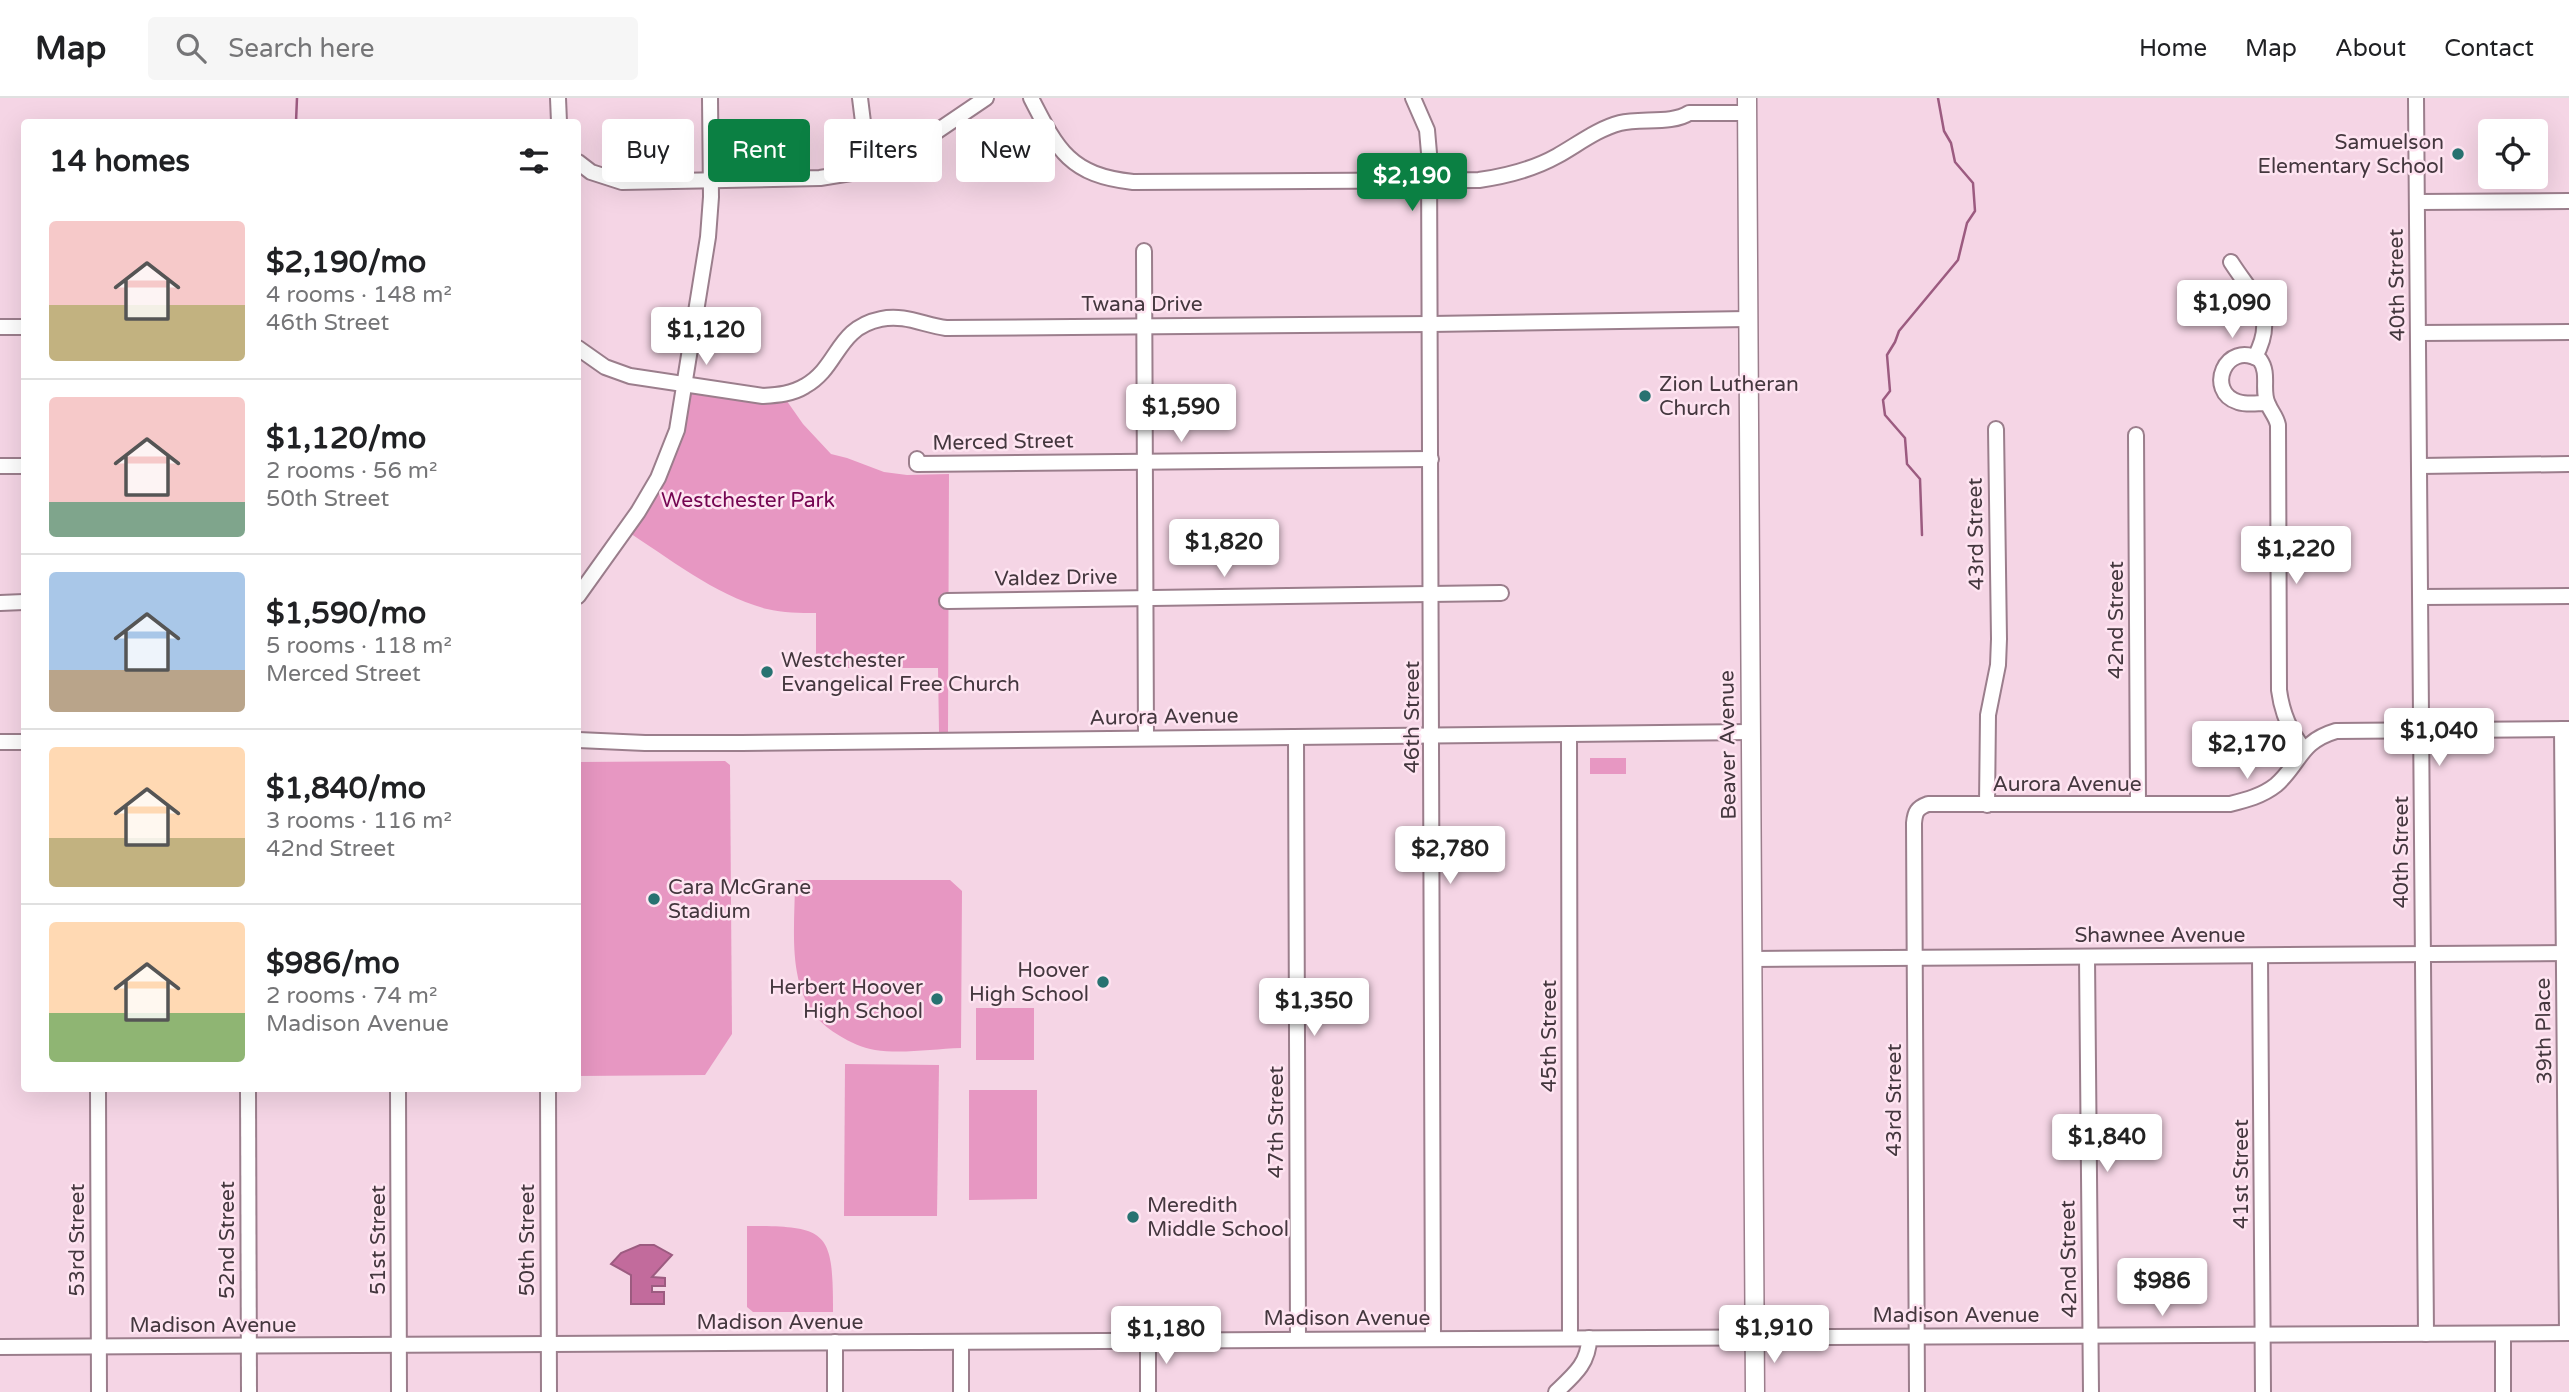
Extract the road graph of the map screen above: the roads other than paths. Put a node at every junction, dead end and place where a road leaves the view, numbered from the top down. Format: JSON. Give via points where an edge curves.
{"nodes":[{"id":1,"x":558,"y":98,"type":"edge"},
{"id":2,"x":710,"y":98,"type":"edge"},
{"id":3,"x":860,"y":98,"type":"edge"},
{"id":4,"x":986,"y":98,"type":"edge"},
{"id":5,"x":1031,"y":98,"type":"edge"},
{"id":6,"x":1413,"y":98,"type":"edge"},
{"id":7,"x":2416,"y":98,"type":"edge"},
{"id":8,"x":1747,"y":106,"type":"edge"},
{"id":9,"x":559,"y":119,"type":"edge"},
{"id":10,"x":710,"y":119,"type":"edge"},
{"id":11,"x":863,"y":119,"type":"edge"},
{"id":12,"x":942,"y":128,"type":"edge"},
{"id":13,"x":581,"y":164,"type":"edge"},
{"id":14,"x":708,"y":180,"type":"edge"},
{"id":15,"x":1429,"y":181,"type":"junction"},
{"id":16,"x":711,"y":182,"type":"edge"},
{"id":17,"x":2569,"y":201,"type":"edge"},
{"id":18,"x":2417,"y":202,"type":"junction"},
{"id":19,"x":1144,"y":251,"type":"dead end"},
{"id":20,"x":2231,"y":262,"type":"dead end"},
{"id":21,"x":1748,"y":318,"type":"junction"},
{"id":22,"x":1431,"y":324,"type":"junction"},
{"id":23,"x":1144,"y":325,"type":"junction"},
{"id":24,"x":0,"y":327,"type":"edge"},
{"id":25,"x":21,"y":327,"type":"edge"},
{"id":26,"x":2569,"y":332,"type":"edge"},
{"id":27,"x":2418,"y":333,"type":"junction"},
{"id":28,"x":581,"y":350,"type":"edge"},
{"id":29,"x":2255,"y":357,"type":"junction"},
{"id":30,"x":685,"y":385,"type":"junction"},
{"id":31,"x":2266,"y":403,"type":"junction"},
{"id":32,"x":1996,"y":429,"type":"dead end"},
{"id":33,"x":2136,"y":435,"type":"dead end"},
{"id":34,"x":917,"y":458,"type":"dead end"},
{"id":35,"x":1431,"y":459,"type":"junction"},
{"id":36,"x":1145,"y":462,"type":"junction"},
{"id":37,"x":2569,"y":464,"type":"edge"},
{"id":38,"x":0,"y":466,"type":"edge"},
{"id":39,"x":21,"y":466,"type":"edge"},
{"id":40,"x":2420,"y":466,"type":"junction"},
{"id":41,"x":581,"y":592,"type":"edge"},
{"id":42,"x":1501,"y":593,"type":"dead end"},
{"id":43,"x":1432,"y":594,"type":"junction"},
{"id":44,"x":2569,"y":596,"type":"edge"},
{"id":45,"x":2421,"y":597,"type":"junction"},
{"id":46,"x":1145,"y":598,"type":"junction"},
{"id":47,"x":947,"y":601,"type":"dead end"},
{"id":48,"x":21,"y":602,"type":"edge"},
{"id":49,"x":0,"y":603,"type":"edge"},
{"id":50,"x":2565,"y":729,"type":"edge"},
{"id":51,"x":2421,"y":730,"type":"junction"},
{"id":52,"x":1751,"y":732,"type":"junction"},
{"id":53,"x":1569,"y":734,"type":"junction"},
{"id":54,"x":1433,"y":735,"type":"junction"},
{"id":55,"x":1296,"y":737,"type":"junction"},
{"id":56,"x":1146,"y":738,"type":"junction"},
{"id":57,"x":581,"y":740,"type":"edge"},
{"id":58,"x":0,"y":742,"type":"edge"},
{"id":59,"x":21,"y":742,"type":"edge"},
{"id":60,"x":2304,"y":749,"type":"junction"},
{"id":61,"x":2138,"y":804,"type":"junction"},
{"id":62,"x":1987,"y":805,"type":"junction"},
{"id":63,"x":1918,"y":809,"type":"joint"},
{"id":64,"x":2423,"y":954,"type":"junction"},
{"id":65,"x":2566,"y":954,"type":"edge"},
{"id":66,"x":2260,"y":956,"type":"junction"},
{"id":67,"x":2087,"y":957,"type":"junction"},
{"id":68,"x":1914,"y":958,"type":"junction"},
{"id":69,"x":1752,"y":959,"type":"junction"},
{"id":70,"x":98,"y":1092,"type":"edge"},
{"id":71,"x":248,"y":1092,"type":"edge"},
{"id":72,"x":398,"y":1092,"type":"edge"},
{"id":73,"x":548,"y":1092,"type":"edge"},
{"id":74,"x":2568,"y":1333,"type":"edge"},
{"id":75,"x":2426,"y":1334,"type":"junction"},
{"id":76,"x":2502,"y":1334,"type":"junction"},
{"id":77,"x":2263,"y":1335,"type":"junction"},
{"id":78,"x":1917,"y":1336,"type":"junction"},
{"id":79,"x":2091,"y":1336,"type":"junction"},
{"id":80,"x":1754,"y":1337,"type":"junction"},
{"id":81,"x":1570,"y":1338,"type":"junction"},
{"id":82,"x":1589,"y":1338,"type":"junction"},
{"id":83,"x":1297,"y":1339,"type":"junction"},
{"id":84,"x":1433,"y":1339,"type":"junction"},
{"id":85,"x":1148,"y":1340,"type":"junction"},
{"id":86,"x":835,"y":1342,"type":"junction"},
{"id":87,"x":961,"y":1342,"type":"junction"},
{"id":88,"x":549,"y":1344,"type":"junction"},
{"id":89,"x":399,"y":1345,"type":"junction"},
{"id":90,"x":248,"y":1346,"type":"junction"},
{"id":91,"x":99,"y":1347,"type":"junction"},
{"id":92,"x":0,"y":1348,"type":"edge"},
{"id":93,"x":99,"y":1392,"type":"edge"},
{"id":94,"x":249,"y":1392,"type":"edge"},
{"id":95,"x":399,"y":1392,"type":"edge"},
{"id":96,"x":549,"y":1392,"type":"edge"},
{"id":97,"x":835,"y":1392,"type":"edge"},
{"id":98,"x":961,"y":1392,"type":"edge"},
{"id":99,"x":1148,"y":1392,"type":"edge"},
{"id":100,"x":1556,"y":1392,"type":"edge"},
{"id":101,"x":1755,"y":1392,"type":"edge"},
{"id":102,"x":1917,"y":1392,"type":"edge"},
{"id":103,"x":2091,"y":1392,"type":"edge"},
{"id":104,"x":2263,"y":1392,"type":"edge"},
{"id":105,"x":2503,"y":1392,"type":"edge"}],
"edges":[{"from":1,"to":9,"type":"street"},
{"from":2,"to":10,"type":"street"},
{"from":3,"to":11,"type":"street"},
{"from":4,"to":12,"type":"street"},
{"from":5,"to":15,"type":"street","via":[[1063,154],[1082,169],[1108,179]]},
{"from":6,"to":15,"type":"street","name":"46th Street","via":[[1427,130]]},
{"from":7,"to":18,"type":"street","name":"40th Street"},
{"from":8,"to":15,"type":"street","via":[[1619,123],[1529,169],[1479,180]]},
{"from":8,"to":21,"type":"main road","name":"Beaver Avenue"},
{"from":13,"to":14,"type":"street","via":[[622,182]]},
{"from":15,"to":22,"type":"street","name":"46th Street"},
{"from":16,"to":30,"type":"street","via":[[708,237]]},
{"from":17,"to":18,"type":"street"},
{"from":18,"to":27,"type":"street","name":"40th Street"},
{"from":19,"to":23,"type":"street"},
{"from":20,"to":29,"type":"street","via":[[2264,314],[2266,332]]},
{"from":21,"to":22,"type":"street","name":"Twana Drive"},
{"from":21,"to":52,"type":"main road","name":"Beaver Avenue"},
{"from":22,"to":23,"type":"street","name":"Twana Drive"},
{"from":22,"to":35,"type":"street","name":"46th Street"},
{"from":23,"to":30,"type":"street","name":"Twana Drive","via":[[946,328],[883,318],[848,336],[817,378],[794,391],[763,396]]},
{"from":23,"to":36,"type":"street"},
{"from":24,"to":25,"type":"street"},
{"from":26,"to":27,"type":"street"},
{"from":27,"to":40,"type":"street","name":"40th Street"},
{"from":28,"to":30,"type":"street","name":"Twana Drive","via":[[630,376]]},
{"from":29,"to":31,"type":"street","via":[[2266,373]]},
{"from":29,"to":31,"type":"street","via":[[2230,360],[2221,382],[2234,401]]},
{"from":30,"to":41,"type":"street","via":[[677,430],[657,478]]},
{"from":31,"to":60,"type":"street","via":[[2276,416],[2278,429],[2279,690],[2287,724]]},
{"from":32,"to":62,"type":"street","name":"43rd Street","via":[[1999,639],[1988,715]]},
{"from":33,"to":61,"type":"street","name":"42nd Street"},
{"from":34,"to":36,"type":"street","name":"Merced Street","via":[[917,464]]},
{"from":35,"to":36,"type":"street","name":"Merced Street"},
{"from":35,"to":43,"type":"street","name":"46th Street"},
{"from":36,"to":46,"type":"street"},
{"from":37,"to":40,"type":"street"},
{"from":38,"to":39,"type":"street"},
{"from":40,"to":45,"type":"street","name":"40th Street"},
{"from":42,"to":43,"type":"street","name":"Valdez Drive"},
{"from":43,"to":46,"type":"street","name":"Valdez Drive"},
{"from":43,"to":54,"type":"street","name":"46th Street"},
{"from":44,"to":45,"type":"street"},
{"from":45,"to":51,"type":"street","name":"40th Street"},
{"from":46,"to":47,"type":"street","name":"Valdez Drive"},
{"from":46,"to":56,"type":"street"},
{"from":48,"to":49,"type":"street"},
{"from":50,"to":51,"type":"street","name":"Aurora Avenue"},
{"from":50,"to":65,"type":"street","name":"39th Place"},
{"from":51,"to":60,"type":"street","name":"Aurora Avenue","via":[[2336,731]]},
{"from":51,"to":64,"type":"street","name":"40th Street"},
{"from":52,"to":53,"type":"street","name":"Aurora Avenue"},
{"from":52,"to":69,"type":"main road","name":"Beaver Avenue"},
{"from":53,"to":54,"type":"street","name":"Aurora Avenue"},
{"from":53,"to":81,"type":"street","name":"45th Street"},
{"from":54,"to":55,"type":"street","name":"Aurora Avenue"},
{"from":54,"to":84,"type":"street","name":"46th Street"},
{"from":55,"to":56,"type":"street","name":"Aurora Avenue"},
{"from":55,"to":83,"type":"street","name":"47th Street"},
{"from":56,"to":57,"type":"street","name":"Aurora Avenue"},
{"from":58,"to":59,"type":"street"},
{"from":60,"to":61,"type":"street","name":"Aurora Avenue","via":[[2277,784],[2254,798],[2230,804]]},
{"from":61,"to":62,"type":"street","name":"Aurora Avenue"},
{"from":62,"to":63,"type":"street","name":"Aurora Avenue","via":[[1928,804]]},
{"from":63,"to":68,"type":"street","name":"43rd Street","via":[[1913,823]]},
{"from":64,"to":65,"type":"street","name":"Shawnee Avenue"},
{"from":64,"to":66,"type":"street","name":"Shawnee Avenue"},
{"from":64,"to":75,"type":"street","name":"40th Street"},
{"from":65,"to":74,"type":"street","name":"39th Place"},
{"from":66,"to":67,"type":"street","name":"Shawnee Avenue"},
{"from":66,"to":77,"type":"street","name":"41st Street"},
{"from":67,"to":68,"type":"street","name":"Shawnee Avenue"},
{"from":67,"to":79,"type":"street","name":"42nd Street"},
{"from":68,"to":69,"type":"street","name":"Shawnee Avenue"},
{"from":68,"to":78,"type":"street","name":"43rd Street"},
{"from":69,"to":80,"type":"main road","name":"Beaver Avenue"},
{"from":70,"to":91,"type":"street","name":"53rd Street"},
{"from":71,"to":90,"type":"street","name":"52nd Street"},
{"from":72,"to":89,"type":"street","name":"51st Street"},
{"from":73,"to":88,"type":"street","name":"50th Street"},
{"from":74,"to":76,"type":"street","name":"Madison Avenue"},
{"from":75,"to":76,"type":"street","name":"Madison Avenue"},
{"from":75,"to":77,"type":"street","name":"Madison Avenue"},
{"from":76,"to":105,"type":"street"},
{"from":77,"to":79,"type":"street","name":"Madison Avenue"},
{"from":77,"to":104,"type":"street","name":"41st Street"},
{"from":78,"to":79,"type":"street","name":"Madison Avenue"},
{"from":78,"to":80,"type":"street","name":"Madison Avenue"},
{"from":78,"to":102,"type":"street","name":"43rd Street"},
{"from":79,"to":103,"type":"street","name":"42nd Street"},
{"from":80,"to":82,"type":"street","name":"Madison Avenue"},
{"from":80,"to":101,"type":"main road","name":"Beaver Avenue"},
{"from":81,"to":82,"type":"street","name":"Madison Avenue"},
{"from":81,"to":84,"type":"street","name":"Madison Avenue"},
{"from":82,"to":100,"type":"street","via":[[1583,1365]]},
{"from":83,"to":84,"type":"street","name":"Madison Avenue"},
{"from":83,"to":85,"type":"street","name":"Madison Avenue"},
{"from":85,"to":87,"type":"street","name":"Madison Avenue"},
{"from":85,"to":99,"type":"street"},
{"from":86,"to":87,"type":"street","name":"Madison Avenue"},
{"from":86,"to":88,"type":"street","name":"Madison Avenue"},
{"from":86,"to":97,"type":"street"},
{"from":87,"to":98,"type":"street"},
{"from":88,"to":89,"type":"street","name":"Madison Avenue"},
{"from":88,"to":96,"type":"street","name":"50th Street"},
{"from":89,"to":90,"type":"street","name":"Madison Avenue"},
{"from":89,"to":95,"type":"street","name":"51st Street"},
{"from":90,"to":91,"type":"street","name":"Madison Avenue"},
{"from":90,"to":94,"type":"street","name":"52nd Street"},
{"from":91,"to":92,"type":"street","name":"Madison Avenue"},
{"from":91,"to":93,"type":"street","name":"53rd Street"}]}
